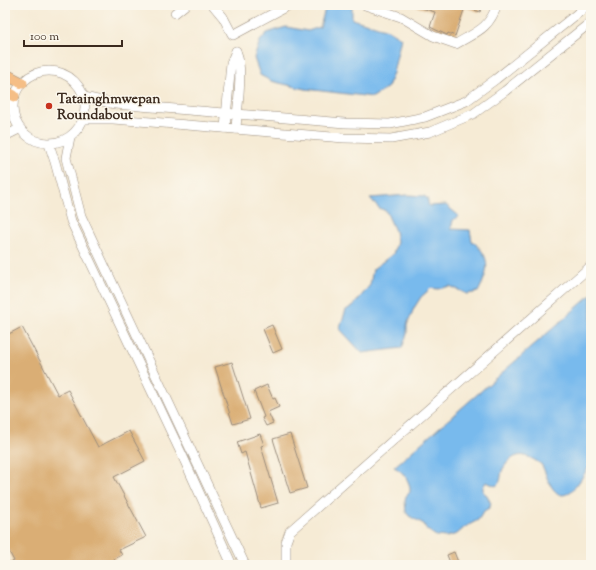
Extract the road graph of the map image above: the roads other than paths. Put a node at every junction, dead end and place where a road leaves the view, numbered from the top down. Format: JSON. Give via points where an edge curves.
{"nodes":[{"id":1,"x":185,"y":5,"type":"edge"},
{"id":2,"x":213,"y":5,"type":"edge"},
{"id":3,"x":289,"y":5,"type":"edge"},
{"id":4,"x":365,"y":5,"type":"edge"},
{"id":5,"x":497,"y":5,"type":"edge"},
{"id":6,"x":588,"y":5,"type":"edge"},
{"id":7,"x":175,"y":13,"type":"dead end"},
{"id":8,"x":591,"y":22,"type":"edge"},
{"id":9,"x":5,"y":74,"type":"edge"},
{"id":10,"x":22,"y":83,"type":"junction"},
{"id":11,"x":9,"y":93,"type":"edge"},
{"id":12,"x":84,"y":97,"type":"junction"},
{"id":13,"x":226,"y":113,"type":"junction"},
{"id":14,"x":236,"y":114,"type":"junction"},
{"id":15,"x":14,"y":118,"type":"junction"},
{"id":16,"x":83,"y":119,"type":"junction"},
{"id":17,"x":5,"y":123,"type":"edge"},
{"id":18,"x":225,"y":128,"type":"junction"},
{"id":19,"x":19,"y":129,"type":"junction"},
{"id":20,"x":236,"y":129,"type":"junction"},
{"id":21,"x":5,"y":136,"type":"edge"},
{"id":22,"x":70,"y":137,"type":"junction"},
{"id":23,"x":49,"y":144,"type":"junction"},
{"id":24,"x":591,"y":266,"type":"edge"},
{"id":25,"x":232,"y":565,"type":"edge"},
{"id":26,"x":245,"y":565,"type":"edge"},
{"id":27,"x":286,"y":565,"type":"edge"}],
"edges":[{"from":1,"to":7,"type":"street"},
{"from":2,"to":3,"type":"street","via":[[223,17],[232,35]]},
{"from":4,"to":5,"type":"street","via":[[401,17],[433,36],[456,44],[484,28],[494,15]]},
{"from":6,"to":14,"type":"street","via":[[466,101],[425,117],[390,124]]},
{"from":8,"to":20,"type":"street","via":[[473,114],[430,132],[391,139],[344,138]]},
{"from":9,"to":10,"type":"main road"},
{"from":10,"to":11,"type":"street"},
{"from":10,"to":12,"type":"street","via":[[30,76],[51,71],[72,79]]},
{"from":11,"to":15,"type":"street"},
{"from":12,"to":13,"type":"street","via":[[115,104]]},
{"from":12,"to":16,"type":"street"},
{"from":13,"to":14,"type":"street"},
{"from":13,"to":14,"type":"street","via":[[231,63],[236,51],[239,64]]},
{"from":13,"to":18,"type":"street"},
{"from":14,"to":20,"type":"street"},
{"from":15,"to":17,"type":"street"},
{"from":15,"to":19,"type":"street"},
{"from":16,"to":18,"type":"street"},
{"from":16,"to":22,"type":"street"},
{"from":18,"to":20,"type":"street"},
{"from":19,"to":21,"type":"street"},
{"from":19,"to":23,"type":"street","via":[[32,140]]},
{"from":22,"to":23,"type":"street"},
{"from":22,"to":26,"type":"street","via":[[66,158],[81,216]]},
{"from":23,"to":25,"type":"street","via":[[71,221]]},
{"from":24,"to":27,"type":"street","via":[[290,531],[286,542]]}]}
